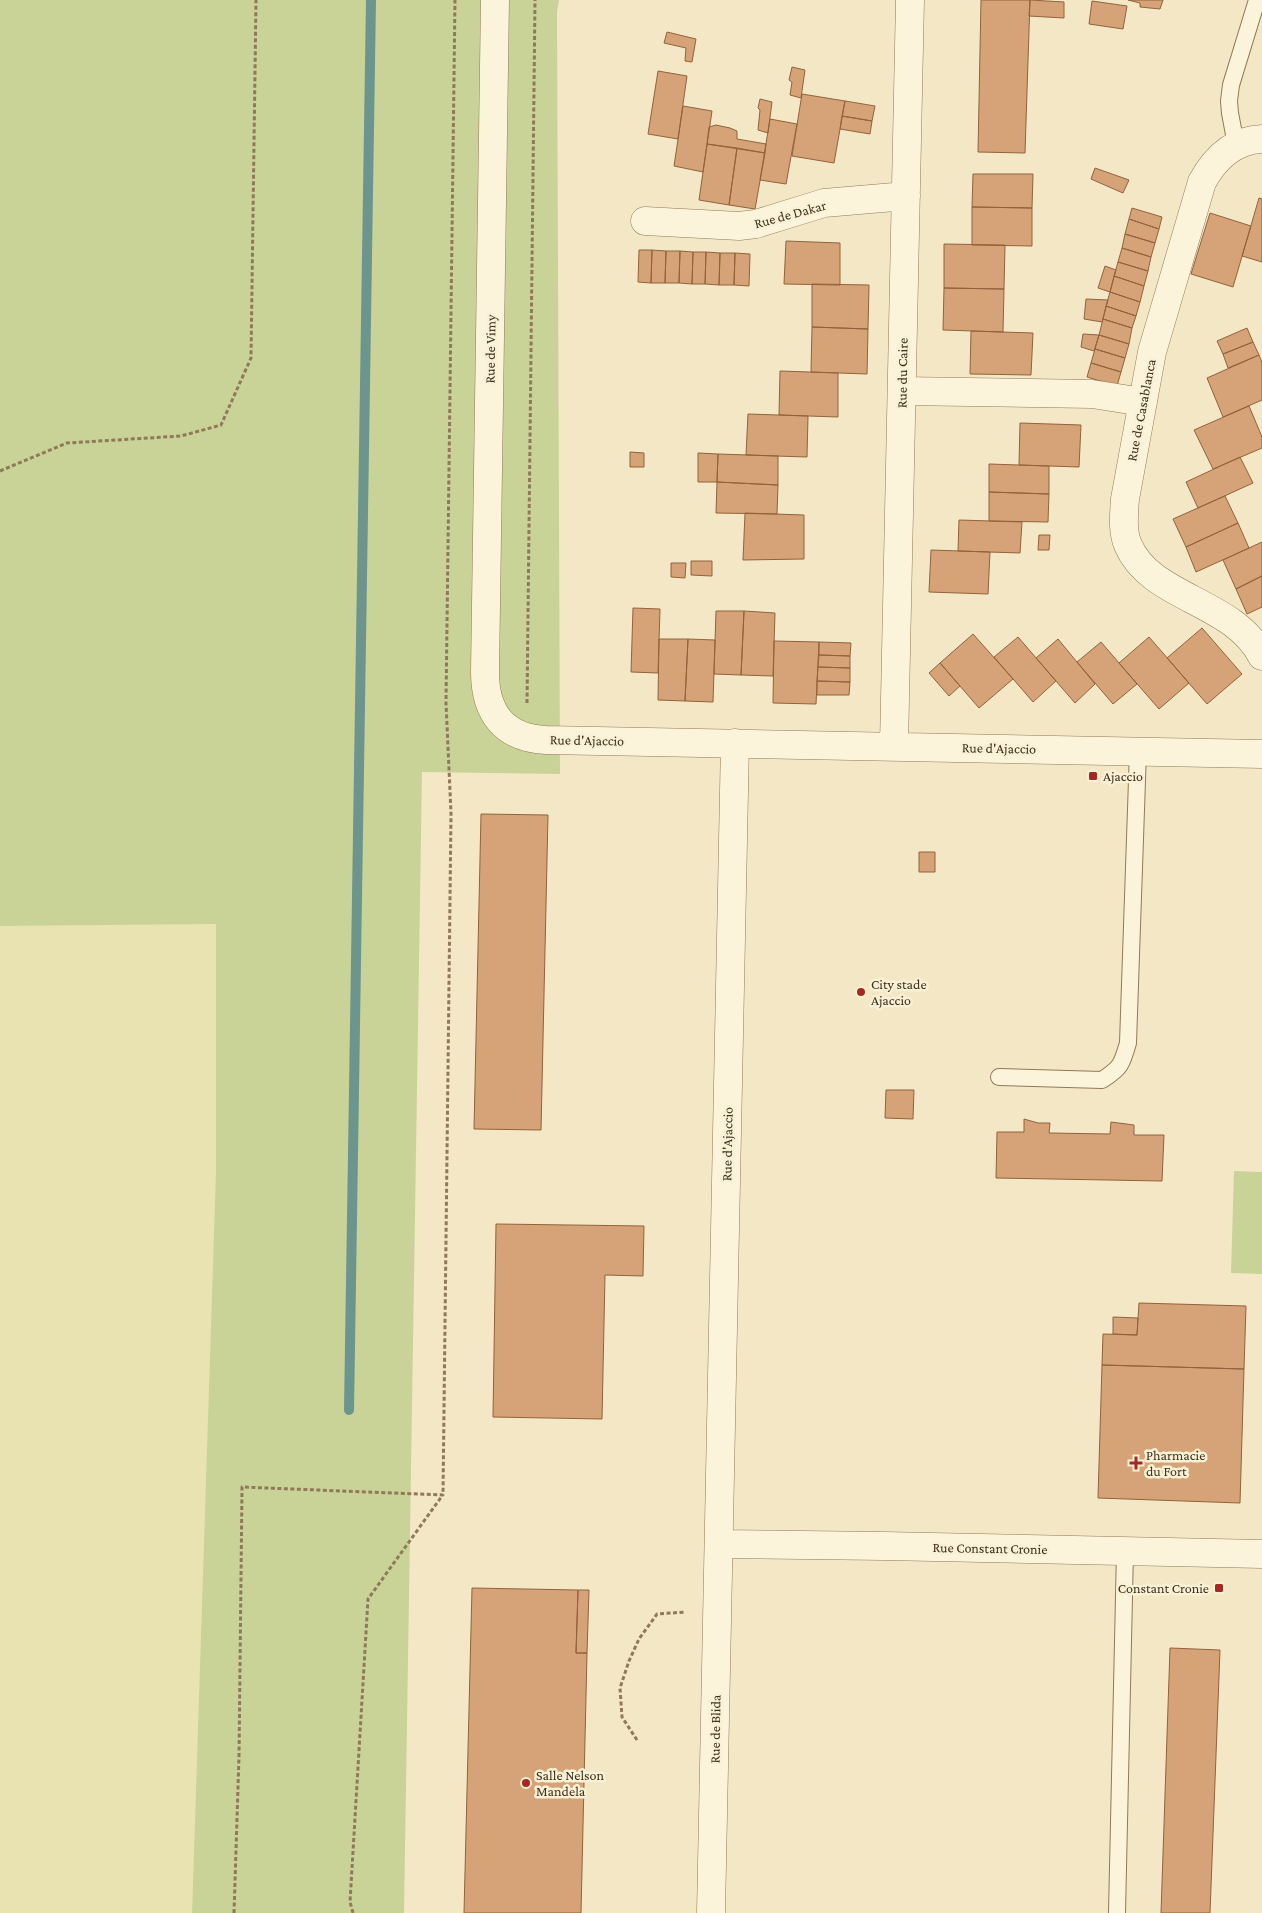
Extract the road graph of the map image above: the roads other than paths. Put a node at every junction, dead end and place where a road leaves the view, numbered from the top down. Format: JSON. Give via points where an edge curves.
{"nodes":[{"id":1,"x":496,"y":0,"type":"edge"},
{"id":2,"x":910,"y":0,"type":"edge"},
{"id":3,"x":1257,"y":0,"type":"edge"},
{"id":4,"x":1262,"y":139,"type":"edge"},
{"id":5,"x":1236,"y":145,"type":"junction"},
{"id":6,"x":906,"y":196,"type":"junction"},
{"id":7,"x":645,"y":221,"type":"dead end"},
{"id":8,"x":902,"y":391,"type":"junction"},
{"id":9,"x":1143,"y":402,"type":"junction"},
{"id":10,"x":1262,"y":656,"type":"edge"},
{"id":11,"x":488,"y":698,"type":"joint"},
{"id":12,"x":735,"y":743,"type":"junction"},
{"id":13,"x":894,"y":746,"type":"junction"},
{"id":14,"x":1138,"y":751,"type":"junction"},
{"id":15,"x":1262,"y":754,"type":"edge"},
{"id":16,"x":999,"y":1077,"type":"dead end"},
{"id":17,"x":718,"y":1544,"type":"junction"},
{"id":18,"x":1125,"y":1551,"type":"junction"},
{"id":19,"x":1262,"y":1554,"type":"edge"},
{"id":20,"x":711,"y":1913,"type":"edge"},
{"id":21,"x":1117,"y":1913,"type":"edge"}],
"edges":[{"from":1,"to":11,"type":"street","name":"Rue de Vimy","via":[[485,672]]},
{"from":2,"to":6,"type":"street","name":"Rue du Caire"},
{"from":3,"to":5,"type":"lane","via":[[1231,85],[1230,114]]},
{"from":4,"to":5,"type":"street","name":"Rue de Casablanca"},
{"from":5,"to":9,"type":"street","name":"Rue de Casablanca","via":[[1217,160],[1202,182],[1157,335]]},
{"from":6,"to":7,"type":"street","name":"Rue de Dakar","via":[[824,203],[756,224],[739,226]]},
{"from":6,"to":8,"type":"street","name":"Rue du Caire"},
{"from":8,"to":9,"type":"street","via":[[1092,394]]},
{"from":8,"to":13,"type":"street","name":"Rue du Caire"},
{"from":9,"to":10,"type":"street","name":"Rue de Casablanca","via":[[1125,499],[1124,529],[1128,544],[1135,557],[1156,578],[1238,626]]},
{"from":11,"to":12,"type":"street","name":"Rue d'Ajaccio","via":[[501,722],[521,736],[546,740]]},
{"from":12,"to":13,"type":"street","name":"Rue d'Ajaccio"},
{"from":12,"to":17,"type":"street","name":"Rue d'Ajaccio"},
{"from":13,"to":14,"type":"street","name":"Rue d'Ajaccio"},
{"from":14,"to":15,"type":"street","name":"Rue d'Ajaccio"},
{"from":14,"to":16,"type":"lane","via":[[1128,1043],[1122,1063],[1102,1080]]},
{"from":17,"to":18,"type":"street","name":"Rue Constant Cronie"},
{"from":17,"to":20,"type":"street","name":"Rue de Blida"},
{"from":18,"to":19,"type":"street","name":"Rue Constant Cronie"},
{"from":18,"to":21,"type":"lane"}]}
